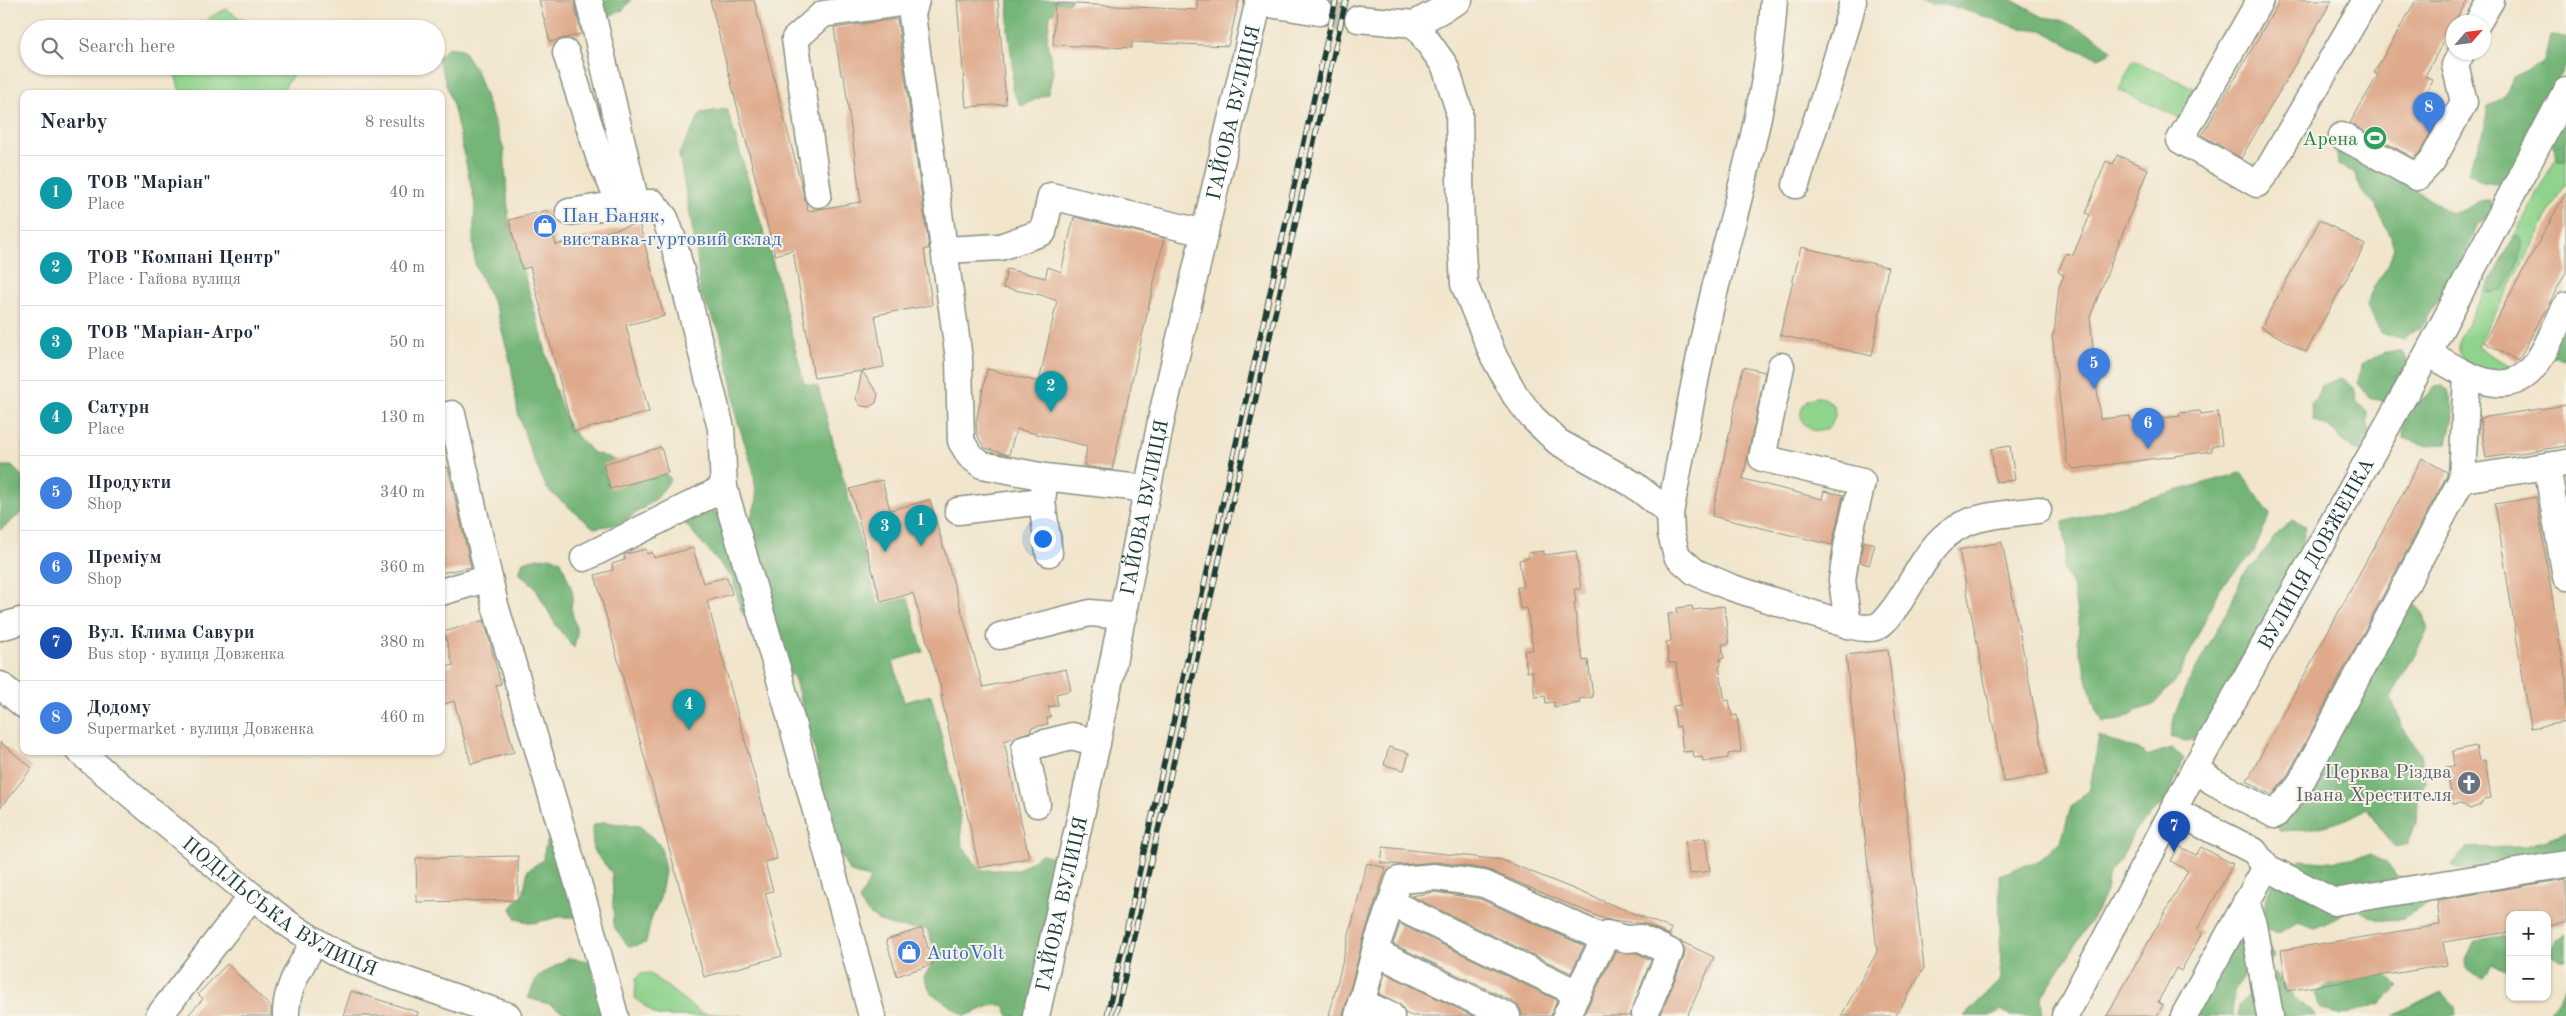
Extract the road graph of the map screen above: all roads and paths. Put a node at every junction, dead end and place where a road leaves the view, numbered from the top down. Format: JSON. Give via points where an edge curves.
{"nodes":[{"id":1,"x":589,"y":0,"type":"edge"},
{"id":2,"x":1458,"y":0,"type":"edge"},
{"id":3,"x":1774,"y":0,"type":"edge"},
{"id":4,"x":2260,"y":0,"type":"edge"},
{"id":5,"x":2366,"y":0,"type":"edge"},
{"id":6,"x":2491,"y":0,"type":"edge"},
{"id":7,"x":915,"y":1,"type":"edge"},
{"id":8,"x":1259,"y":1,"type":"edge"},
{"id":9,"x":1852,"y":1,"type":"edge"},
{"id":10,"x":1320,"y":12,"type":"tunnel mouth"},
{"id":11,"x":2482,"y":15,"type":"edge"},
{"id":12,"x":1358,"y":19,"type":"tunnel mouth"},
{"id":13,"x":1416,"y":24,"type":"junction"},
{"id":14,"x":566,"y":53,"type":"dead end"},
{"id":15,"x":2458,"y":60,"type":"edge"},
{"id":16,"x":2566,"y":91,"type":"edge"},
{"id":17,"x":2342,"y":136,"type":"dead end"},
{"id":18,"x":1796,"y":185,"type":"dead end"},
{"id":19,"x":818,"y":194,"type":"dead end"},
{"id":20,"x":629,"y":204,"type":"junction"},
{"id":21,"x":569,"y":212,"type":"dead end"},
{"id":22,"x":1205,"y":233,"type":"junction"},
{"id":23,"x":945,"y":250,"type":"junction"},
{"id":24,"x":2566,"y":306,"type":"edge"},
{"id":25,"x":2428,"y":353,"type":"junction"},
{"id":26,"x":1782,"y":366,"type":"dead end"},
{"id":27,"x":2467,"y":375,"type":"junction"},
{"id":28,"x":445,"y":416,"type":"edge"},
{"id":29,"x":2556,"y":464,"type":"edge"},
{"id":30,"x":2462,"y":479,"type":"junction"},
{"id":31,"x":724,"y":488,"type":"junction"},
{"id":32,"x":1043,"y":489,"type":"junction"},
{"id":33,"x":1148,"y":489,"type":"junction"},
{"id":34,"x":2038,"y":510,"type":"dead end"},
{"id":35,"x":958,"y":511,"type":"dead end"},
{"id":36,"x":1670,"y":513,"type":"junction"},
{"id":37,"x":1049,"y":553,"type":"dead end"},
{"id":38,"x":584,"y":558,"type":"dead end"},
{"id":39,"x":2566,"y":577,"type":"edge"},
{"id":40,"x":489,"y":578,"type":"junction"},
{"id":41,"x":445,"y":591,"type":"edge"},
{"id":42,"x":1123,"y":616,"type":"junction"},
{"id":43,"x":20,"y":621,"type":"edge"},
{"id":44,"x":1848,"y":625,"type":"junction"},
{"id":45,"x":0,"y":627,"type":"edge"},
{"id":46,"x":1000,"y":636,"type":"dead end"},
{"id":47,"x":0,"y":685,"type":"edge"},
{"id":48,"x":20,"y":702,"type":"edge"},
{"id":49,"x":1097,"y":743,"type":"junction"},
{"id":50,"x":85,"y":755,"type":"edge"},
{"id":51,"x":2196,"y":767,"type":"junction"},
{"id":52,"x":1037,"y":804,"type":"dead end"},
{"id":53,"x":2174,"y":810,"type":"junction"},
{"id":54,"x":2566,"y":864,"type":"edge"},
{"id":55,"x":2266,"y":867,"type":"junction"},
{"id":56,"x":252,"y":896,"type":"junction"},
{"id":57,"x":2246,"y":902,"type":"junction"},
{"id":58,"x":1391,"y":903,"type":"junction"},
{"id":59,"x":1604,"y":939,"type":"junction"},
{"id":60,"x":315,"y":940,"type":"junction"},
{"id":61,"x":1375,"y":952,"type":"junction"},
{"id":62,"x":1577,"y":993,"type":"junction"},
{"id":63,"x":1360,"y":1009,"type":"edge"},
{"id":64,"x":1645,"y":1014,"type":"dead end"},
{"id":65,"x":159,"y":1016,"type":"edge"},
{"id":66,"x":286,"y":1016,"type":"edge"},
{"id":67,"x":508,"y":1016,"type":"edge"},
{"id":68,"x":614,"y":1016,"type":"edge"},
{"id":69,"x":872,"y":1016,"type":"edge"},
{"id":70,"x":1036,"y":1016,"type":"edge"},
{"id":71,"x":1391,"y":1016,"type":"edge"},
{"id":72,"x":1507,"y":1016,"type":"edge"},
{"id":73,"x":1566,"y":1016,"type":"edge"},
{"id":74,"x":2065,"y":1016,"type":"edge"},
{"id":75,"x":2184,"y":1016,"type":"edge"},
{"id":76,"x":2270,"y":1016,"type":"edge"}],
"edges":[{"from":1,"to":20,"type":"street"},
{"from":2,"to":13,"type":"street"},
{"from":3,"to":36,"type":"street","via":[[1772,47],[1758,127],[1713,298]]},
{"from":4,"to":5,"type":"street","via":[[2180,140],[2257,184]]},
{"from":6,"to":11,"type":"street"},
{"from":7,"to":19,"type":"street","via":[[823,14],[795,39]]},
{"from":7,"to":23,"type":"street","via":[[912,15]]},
{"from":8,"to":10,"type":"street"},
{"from":8,"to":22,"type":"street","name":"ГАЙОВА ВУЛИЦЯ"},
{"from":9,"to":18,"type":"street","via":[[1843,45],[1812,128]]},
{"from":12,"to":13,"type":"street"},
{"from":13,"to":36,"type":"street","via":[[1445,66],[1459,110],[1460,235],[1464,284],[1494,357],[1532,417],[1558,442],[1633,484]]},
{"from":14,"to":20,"type":"street","via":[[600,159]]},
{"from":15,"to":17,"type":"street","via":[[2455,65],[2464,102],[2432,161],[2417,177]]},
{"from":16,"to":25,"type":"street","name":"ВУЛИЦЯ ДОВЖЕНКА"},
{"from":20,"to":21,"type":"street"},
{"from":20,"to":31,"type":"street","via":[[653,203],[665,218],[673,240],[721,428]]},
{"from":22,"to":23,"type":"street","via":[[1051,196],[1044,232],[1000,247]]},
{"from":22,"to":33,"type":"street","name":"ГАЙОВА ВУЛИЦЯ"},
{"from":23,"to":32,"type":"street","via":[[959,360],[961,441],[970,456],[982,465]]},
{"from":24,"to":27,"type":"street","via":[[2536,364],[2520,380],[2507,385]]},
{"from":25,"to":27,"type":"street"},
{"from":25,"to":51,"type":"street","name":"ВУЛИЦЯ ДОВЖЕНКА"},
{"from":26,"to":44,"type":"street","via":[[1762,458],[1862,482],[1842,580]]},
{"from":27,"to":30,"type":"street"},
{"from":28,"to":40,"type":"street","via":[[452,414]]},
{"from":29,"to":30,"type":"street"},
{"from":29,"to":39,"type":"street"},
{"from":30,"to":51,"type":"street","via":[[2299,786],[2275,815],[2212,781]]},
{"from":31,"to":38,"type":"street"},
{"from":31,"to":69,"type":"street"},
{"from":32,"to":33,"type":"street"},
{"from":32,"to":35,"type":"street"},
{"from":32,"to":37,"type":"street"},
{"from":33,"to":42,"type":"street","name":"ГАЙОВА ВУЛИЦЯ"},
{"from":34,"to":44,"type":"street","via":[[1972,521],[1956,528],[1936,544],[1886,619],[1878,626],[1867,628]]},
{"from":36,"to":44,"type":"street","via":[[1671,534],[1678,556],[1695,572]]},
{"from":40,"to":41,"type":"street"},
{"from":40,"to":68,"type":"street"},
{"from":42,"to":46,"type":"street","via":[[1090,613]]},
{"from":42,"to":49,"type":"street","name":"ГАЙОВА ВУЛИЦЯ"},
{"from":43,"to":45,"type":"street"},
{"from":47,"to":48,"type":"street"},
{"from":49,"to":52,"type":"street","via":[[1072,736],[1025,748]]},
{"from":49,"to":70,"type":"street","name":"ГАЙОВА ВУЛИЦЯ"},
{"from":50,"to":56,"type":"street","name":"ПОДІЛЬСЬКА ВУЛИЦЯ"},
{"from":51,"to":53,"type":"street","name":"ВУЛИЦЯ ДОВЖЕНКА"},
{"from":53,"to":55,"type":"street","via":[[2254,851]]},
{"from":53,"to":74,"type":"street","name":"ВУЛИЦЯ ДОВЖЕНКА"},
{"from":54,"to":55,"type":"street","via":[[2334,902]]},
{"from":55,"to":57,"type":"street"},
{"from":56,"to":60,"type":"street","name":"ПОДІЛЬСЬКА ВУЛИЦЯ"},
{"from":56,"to":65,"type":"street"},
{"from":57,"to":75,"type":"street"},
{"from":57,"to":76,"type":"street","via":[[2254,925]]},
{"from":58,"to":59,"type":"street","via":[[1399,880],[1435,877],[1484,884]]},
{"from":58,"to":61,"type":"street"},
{"from":58,"to":62,"type":"street"},
{"from":59,"to":62,"type":"street"},
{"from":59,"to":64,"type":"street","via":[[1607,934],[1640,938],[1670,952]]},
{"from":60,"to":66,"type":"street","via":[[286,1001]]},
{"from":60,"to":67,"type":"street","name":"ПОДІЛЬСЬКА ВУЛИЦЯ","via":[[334,952],[382,972]]},
{"from":61,"to":63,"type":"street"},
{"from":61,"to":72,"type":"street"},
{"from":62,"to":73,"type":"street"},
{"from":63,"to":71,"type":"street"}]}
